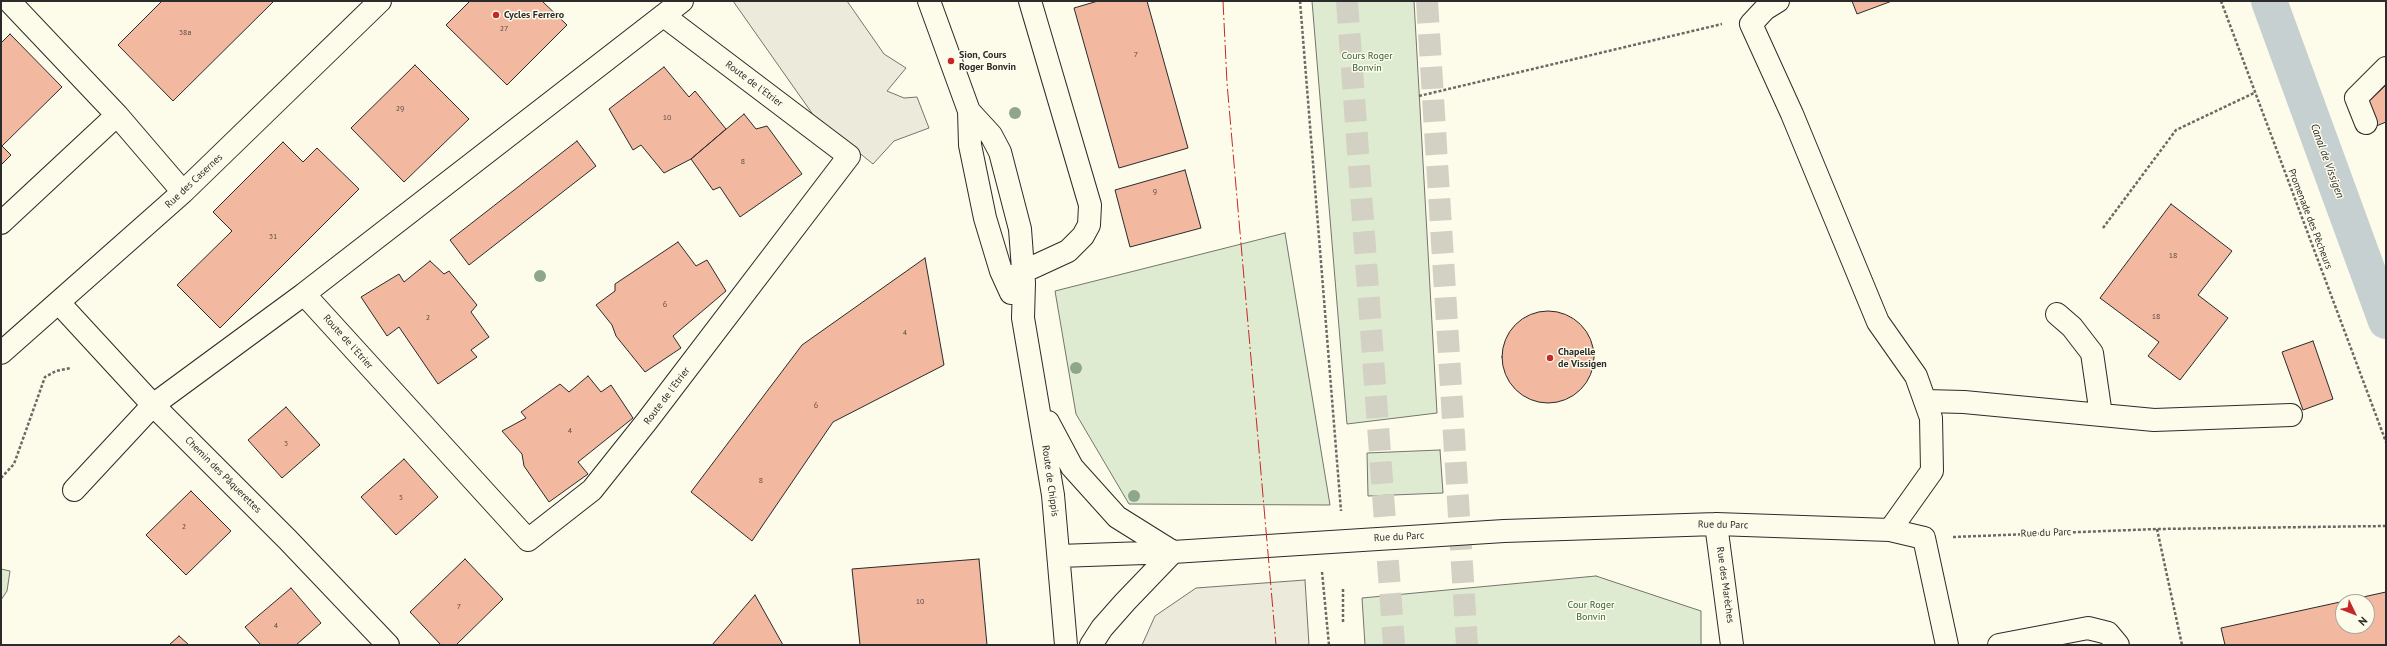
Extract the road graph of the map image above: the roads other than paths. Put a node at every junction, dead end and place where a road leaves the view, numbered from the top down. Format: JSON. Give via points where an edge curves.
{"nodes":[{"id":1,"x":9,"y":1,"type":"edge"},
{"id":2,"x":380,"y":1,"type":"edge"},
{"id":3,"x":682,"y":1,"type":"edge"},
{"id":4,"x":929,"y":1,"type":"edge"},
{"id":5,"x":1030,"y":1,"type":"edge"},
{"id":6,"x":1778,"y":1,"type":"edge"},
{"id":7,"x":664,"y":16,"type":"junction"},
{"id":8,"x":2386,"y":68,"type":"edge"},
{"id":9,"x":969,"y":111,"type":"junction"},
{"id":10,"x":117,"y":115,"type":"junction"},
{"id":11,"x":2366,"y":123,"type":"dead end"},
{"id":12,"x":183,"y":192,"type":"junction"},
{"id":13,"x":1,"y":223,"type":"edge"},
{"id":14,"x":1014,"y":276,"type":"junction"},
{"id":15,"x":304,"y":294,"type":"junction"},
{"id":16,"x":59,"y":303,"type":"junction"},
{"id":17,"x":2057,"y":314,"type":"dead end"},
{"id":18,"x":1,"y":352,"type":"edge"},
{"id":19,"x":1925,"y":401,"type":"junction"},
{"id":20,"x":153,"y":405,"type":"junction"},
{"id":21,"x":1040,"y":408,"type":"junction"},
{"id":22,"x":2101,"y":415,"type":"junction"},
{"id":23,"x":2292,"y":415,"type":"dead end"},
{"id":24,"x":74,"y":490,"type":"dead end"},
{"id":25,"x":1716,"y":524,"type":"junction"},
{"id":26,"x":1890,"y":530,"type":"junction"},
{"id":27,"x":1173,"y":552,"type":"junction"},
{"id":28,"x":1060,"y":556,"type":"junction"},
{"id":29,"x":378,"y":642,"type":"edge"},
{"id":30,"x":1066,"y":645,"type":"edge"},
{"id":31,"x":1091,"y":645,"type":"edge"},
{"id":32,"x":1732,"y":645,"type":"edge"},
{"id":33,"x":1947,"y":645,"type":"edge"},
{"id":34,"x":1999,"y":645,"type":"edge"},
{"id":35,"x":2118,"y":645,"type":"edge"}],
"edges":[{"from":1,"to":10,"type":"street"},
{"from":2,"to":12,"type":"street","name":"Rue des Casernes"},
{"from":3,"to":7,"type":"street"},
{"from":4,"to":9,"type":"street","name":"Route de Chippis"},
{"from":5,"to":14,"type":"street","via":[[1090,205],[1089,225],[1068,250]]},
{"from":6,"to":19,"type":"street","via":[[1765,8],[1750,24],[1792,114],[1878,322],[1916,376]]},
{"from":7,"to":15,"type":"street"},
{"from":7,"to":15,"type":"street","name":"Route de l'Etrier","via":[[849,156],[592,490],[528,540]]},
{"from":8,"to":11,"type":"street","via":[[2356,98]]},
{"from":9,"to":14,"type":"street","name":"Route de Chippis","via":[[970,145],[985,218]]},
{"from":9,"to":14,"type":"street","name":"Route de Chippis","via":[[991,135],[1000,152],[1020,229]]},
{"from":10,"to":12,"type":"street"},
{"from":10,"to":13,"type":"street"},
{"from":12,"to":16,"type":"street","name":"Rue des Casernes"},
{"from":14,"to":21,"type":"street","name":"Route de Chippis"},
{"from":15,"to":20,"type":"street"},
{"from":16,"to":18,"type":"street","name":"Rue des Casernes"},
{"from":16,"to":20,"type":"street","name":"Chemin des Pâquerettes"},
{"from":17,"to":22,"type":"street","via":[[2072,327],[2092,353]]},
{"from":19,"to":22,"type":"street","via":[[1964,402]]},
{"from":19,"to":26,"type":"street","via":[[1931,418],[1932,471]]},
{"from":20,"to":24,"type":"street"},
{"from":20,"to":29,"type":"street","name":"Chemin des Pâquerettes","via":[[288,540]]},
{"from":21,"to":27,"type":"street","via":[[1072,467],[1118,518]]},
{"from":21,"to":28,"type":"street","name":"Route de Chippis"},
{"from":22,"to":23,"type":"street","via":[[2154,420]]},
{"from":25,"to":26,"type":"street","name":"Rue du Parc"},
{"from":25,"to":27,"type":"street","name":"Rue du Parc","via":[[1504,531]]},
{"from":25,"to":32,"type":"street","name":"Rue des Marèches"},
{"from":26,"to":33,"type":"street","name":"Rue du Parc","via":[[1924,538]]},
{"from":27,"to":28,"type":"street","name":"Rue du Parc"},
{"from":27,"to":31,"type":"street","via":[[1102,628]]},
{"from":28,"to":30,"type":"street","name":"Route de Chippis"},
{"from":34,"to":35,"type":"street","via":[[2088,628],[2108,633]]}]}
